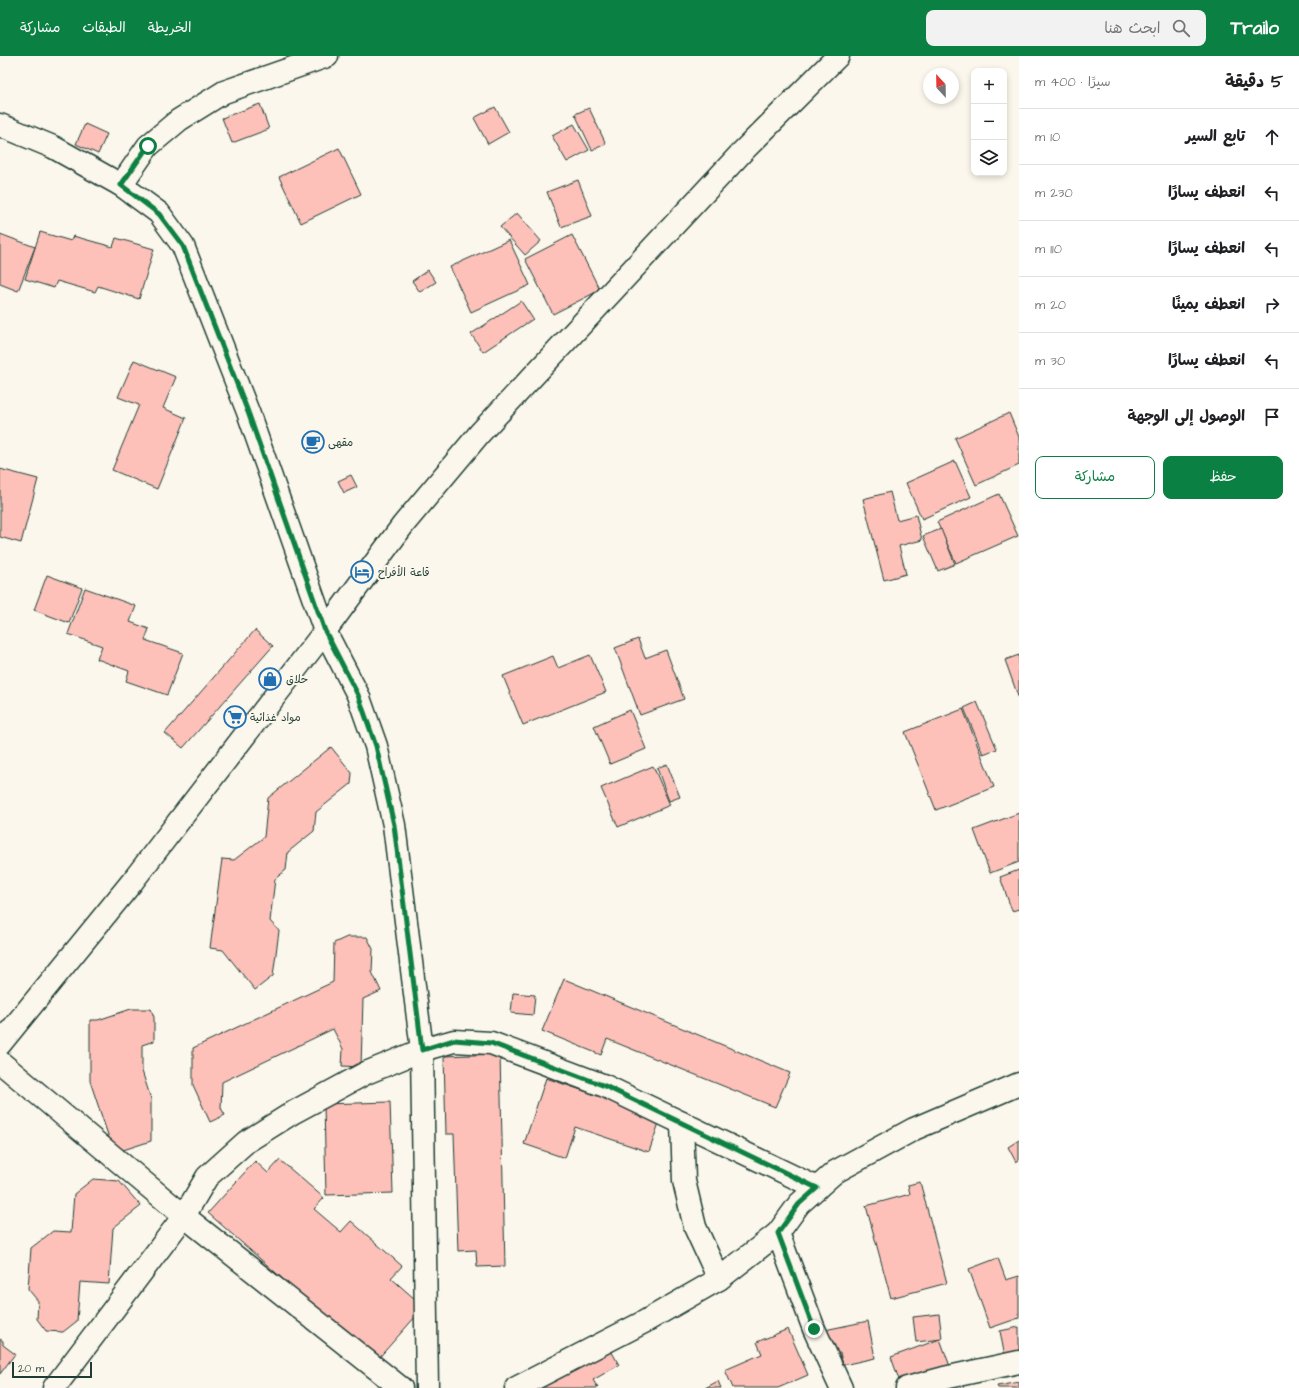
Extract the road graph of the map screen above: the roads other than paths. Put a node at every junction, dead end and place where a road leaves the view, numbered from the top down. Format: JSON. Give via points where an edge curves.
{"nodes":[{"id":1,"x":327,"y":56,"type":"edge"},
{"id":2,"x":838,"y":56,"type":"edge"},
{"id":3,"x":0,"y":125,"type":"edge"},
{"id":4,"x":121,"y":185,"type":"junction"},
{"id":5,"x":325,"y":631,"type":"junction"},
{"id":6,"x":0,"y":1044,"type":"edge"},
{"id":7,"x":422,"y":1050,"type":"junction"},
{"id":8,"x":0,"y":1062,"type":"edge"},
{"id":9,"x":1019,"y":1084,"type":"edge"},
{"id":10,"x":682,"y":1123,"type":"junction"},
{"id":11,"x":817,"y":1188,"type":"junction"},
{"id":12,"x":184,"y":1216,"type":"junction"},
{"id":13,"x":778,"y":1233,"type":"junction"},
{"id":14,"x":719,"y":1279,"type":"junction"},
{"id":15,"x":1019,"y":1362,"type":"edge"},
{"id":16,"x":54,"y":1388,"type":"edge"},
{"id":17,"x":402,"y":1388,"type":"edge"},
{"id":18,"x":427,"y":1388,"type":"edge"},
{"id":19,"x":516,"y":1388,"type":"edge"},
{"id":20,"x":841,"y":1388,"type":"edge"},
{"id":21,"x":907,"y":1388,"type":"edge"}],
"edges":[{"from":1,"to":4,"type":"street","via":[[224,92],[178,120],[148,146]]},
{"from":2,"to":5,"type":"street","via":[[743,151],[480,433],[403,525]]},
{"from":3,"to":4,"type":"street","via":[[52,147]]},
{"from":4,"to":5,"type":"street","via":[[159,214],[183,246],[248,412]]},
{"from":5,"to":6,"type":"street","via":[[137,876]]},
{"from":5,"to":7,"type":"street","via":[[358,695],[376,746],[394,825]]},
{"from":7,"to":10,"type":"street","via":[[454,1040],[491,1043],[605,1086]]},
{"from":7,"to":12,"type":"street","via":[[366,1073],[294,1112],[246,1142],[207,1177]]},
{"from":7,"to":18,"type":"street"},
{"from":8,"to":12,"type":"street"},
{"from":9,"to":11,"type":"street","via":[[914,1129],[835,1172]]},
{"from":10,"to":11,"type":"street"},
{"from":10,"to":14,"type":"street","via":[[684,1181],[695,1227]]},
{"from":11,"to":13,"type":"street","via":[[799,1204]]},
{"from":12,"to":16,"type":"street"},
{"from":12,"to":17,"type":"street"},
{"from":13,"to":14,"type":"street"},
{"from":13,"to":20,"type":"street","via":[[814,1329]]},
{"from":14,"to":19,"type":"street","via":[[644,1322]]},
{"from":15,"to":21,"type":"street"}]}
